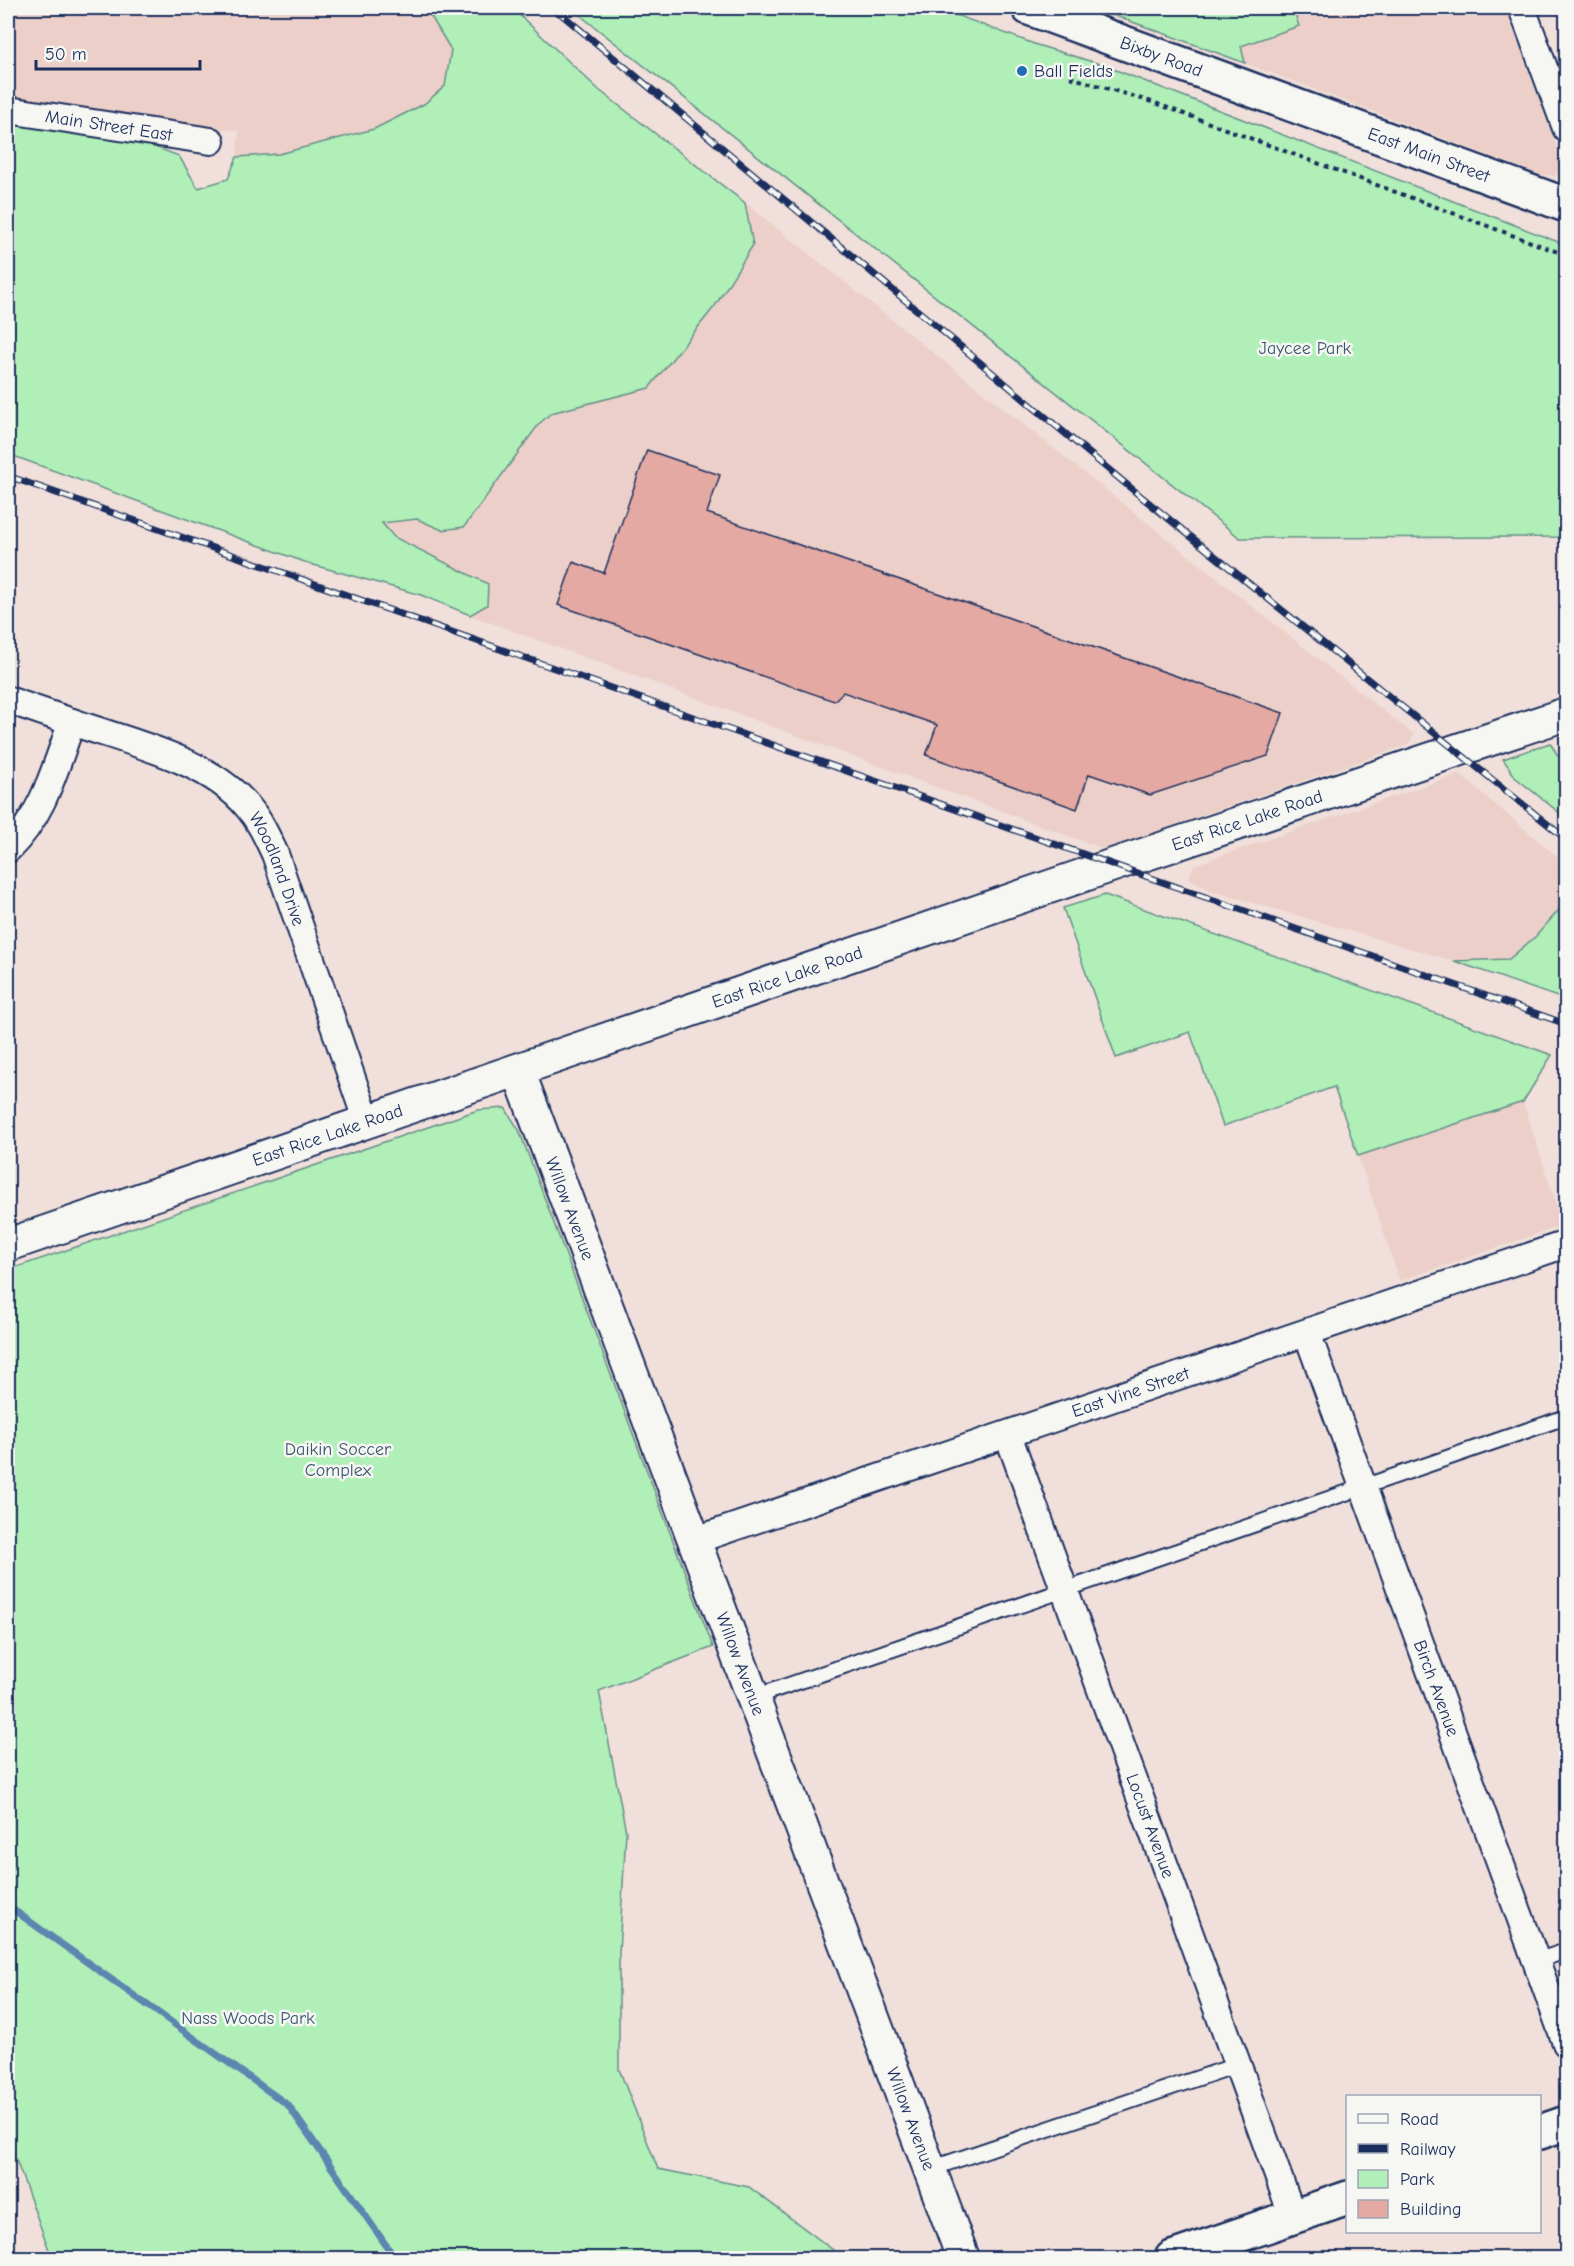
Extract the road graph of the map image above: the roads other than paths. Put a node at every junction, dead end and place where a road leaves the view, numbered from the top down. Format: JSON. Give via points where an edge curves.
{"nodes":[{"id":1,"x":1029,"y":8,"type":"edge"},
{"id":2,"x":1522,"y":8,"type":"edge"},
{"id":3,"x":1558,"y":80,"type":"edge"},
{"id":4,"x":1293,"y":104,"type":"joint"},
{"id":5,"x":8,"y":110,"type":"edge"},
{"id":6,"x":1566,"y":128,"type":"edge"},
{"id":7,"x":211,"y":141,"type":"dead end"},
{"id":8,"x":1566,"y":205,"type":"edge"},
{"id":9,"x":8,"y":700,"type":"edge"},
{"id":10,"x":1566,"y":714,"type":"edge"},
{"id":11,"x":72,"y":722,"type":"junction"},
{"id":12,"x":8,"y":849,"type":"edge"},
{"id":13,"x":518,"y":1070,"type":"junction"},
{"id":14,"x":367,"y":1122,"type":"junction"},
{"id":15,"x":1566,"y":1244,"type":"edge"},
{"id":16,"x":8,"y":1245,"type":"edge"},
{"id":17,"x":1307,"y":1333,"type":"junction"},
{"id":18,"x":1566,"y":1417,"type":"edge"},
{"id":19,"x":1008,"y":1435,"type":"junction"},
{"id":20,"x":1364,"y":1488,"type":"junction"},
{"id":21,"x":696,"y":1540,"type":"junction"},
{"id":22,"x":1064,"y":1591,"type":"junction"},
{"id":23,"x":754,"y":1697,"type":"junction"},
{"id":24,"x":1566,"y":1950,"type":"edge"},
{"id":25,"x":1536,"y":1961,"type":"junction"},
{"id":26,"x":1566,"y":2043,"type":"edge"},
{"id":27,"x":1237,"y":2065,"type":"junction"},
{"id":28,"x":1566,"y":2123,"type":"edge"},
{"id":29,"x":1541,"y":2131,"type":"edge"},
{"id":30,"x":930,"y":2169,"type":"junction"},
{"id":31,"x":1346,"y":2198,"type":"edge"},
{"id":32,"x":1293,"y":2217,"type":"junction"},
{"id":33,"x":963,"y":2259,"type":"edge"},
{"id":34,"x":1172,"y":2259,"type":"edge"}],
"edges":[{"from":1,"to":4,"type":"main road","name":"Bixby Road"},
{"from":2,"to":3,"type":"street"},
{"from":3,"to":6,"type":"street"},
{"from":4,"to":8,"type":"main road","name":"East Main Street"},
{"from":5,"to":7,"type":"street","name":"Main Street East"},
{"from":9,"to":11,"type":"street","name":"Woodland Drive"},
{"from":10,"to":13,"type":"street","name":"East Rice Lake Road"},
{"from":11,"to":12,"type":"street","via":[[43,801]]},
{"from":11,"to":14,"type":"street","name":"Woodland Drive","via":[[207,773],[228,787],[252,812],[275,854]]},
{"from":13,"to":14,"type":"street","name":"East Rice Lake Road"},
{"from":13,"to":21,"type":"street","name":"Willow Avenue"},
{"from":14,"to":16,"type":"street","name":"East Rice Lake Road"},
{"from":15,"to":17,"type":"street","name":"East Vine Street"},
{"from":17,"to":19,"type":"street","name":"East Vine Street"},
{"from":17,"to":20,"type":"street","name":"Birch Avenue"},
{"from":18,"to":20,"type":"lane"},
{"from":19,"to":21,"type":"street","name":"East Vine Street"},
{"from":19,"to":22,"type":"street","name":"Locust Avenue"},
{"from":20,"to":22,"type":"lane"},
{"from":20,"to":25,"type":"street","name":"Birch Avenue"},
{"from":21,"to":23,"type":"street","name":"Willow Avenue"},
{"from":22,"to":23,"type":"lane"},
{"from":22,"to":27,"type":"street","name":"Locust Avenue"},
{"from":23,"to":30,"type":"street","name":"Willow Avenue"},
{"from":24,"to":25,"type":"lane"},
{"from":25,"to":26,"type":"street","name":"Birch Avenue"},
{"from":27,"to":30,"type":"lane"},
{"from":27,"to":32,"type":"street","name":"Locust Avenue"},
{"from":28,"to":29,"type":"main road"},
{"from":30,"to":33,"type":"street","name":"Willow Avenue"},
{"from":31,"to":32,"type":"main road"},
{"from":32,"to":34,"type":"main road"}]}
